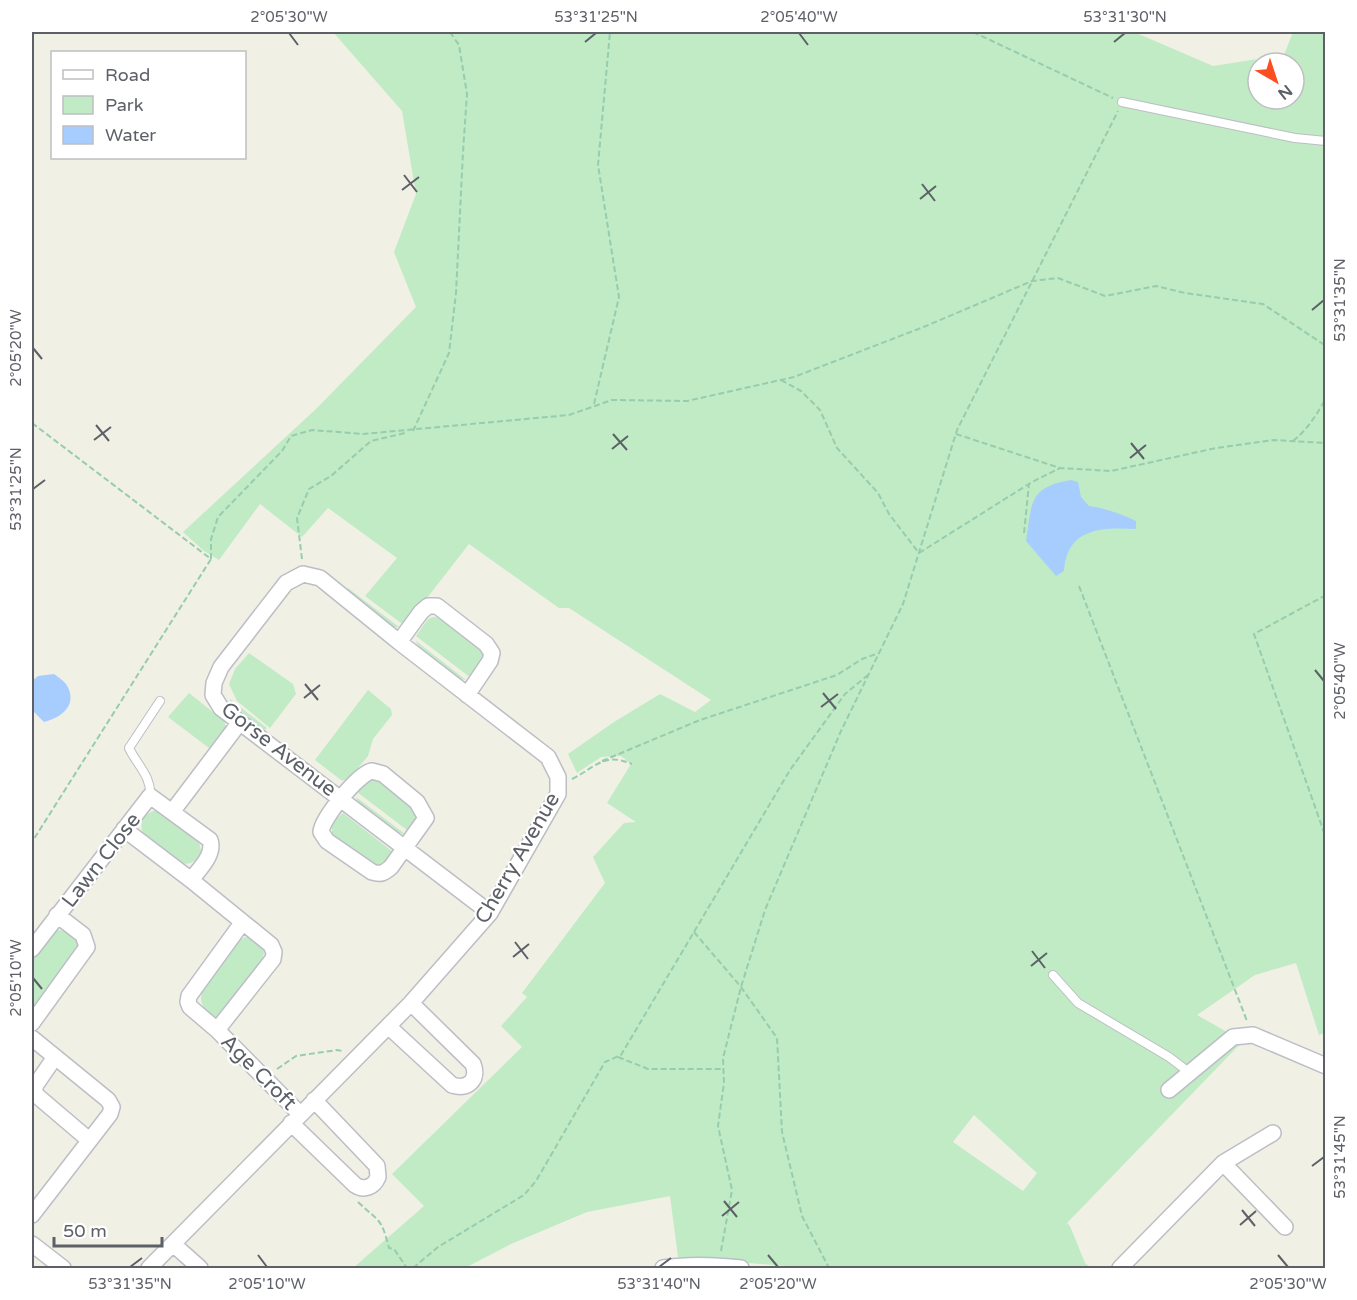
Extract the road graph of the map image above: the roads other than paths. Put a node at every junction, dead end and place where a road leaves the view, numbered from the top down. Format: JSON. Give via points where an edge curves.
{"nodes":[{"id":1,"x":1122,"y":102,"type":"road end"},
{"id":2,"x":1326,"y":141,"type":"edge"},
{"id":3,"x":399,"y":642,"type":"junction"},
{"id":4,"x":221,"y":667,"type":"joint"},
{"id":5,"x":467,"y":694,"type":"junction"},
{"id":6,"x":160,"y":701,"type":"dead end"},
{"id":7,"x":240,"y":722,"type":"junction"},
{"id":8,"x":150,"y":796,"type":"junction"},
{"id":9,"x":342,"y":799,"type":"junction"},
{"id":10,"x":172,"y":812,"type":"junction"},
{"id":11,"x":124,"y":829,"type":"junction"},
{"id":12,"x":405,"y":847,"type":"junction"},
{"id":13,"x":191,"y":880,"type":"junction"},
{"id":14,"x":490,"y":913,"type":"junction"},
{"id":15,"x":57,"y":915,"type":"junction"},
{"id":16,"x":242,"y":923,"type":"junction"},
{"id":17,"x":32,"y":949,"type":"edge"},
{"id":18,"x":1053,"y":975,"type":"dead end"},
{"id":19,"x":411,"y":1003,"type":"junction"},
{"id":20,"x":32,"y":1023,"type":"edge"},
{"id":21,"x":388,"y":1026,"type":"junction"},
{"id":22,"x":217,"y":1030,"type":"junction"},
{"id":23,"x":32,"y":1038,"type":"edge"},
{"id":24,"x":56,"y":1057,"type":"junction"},
{"id":25,"x":1326,"y":1066,"type":"edge"},
{"id":26,"x":1190,"y":1073,"type":"junction"},
{"id":27,"x":1169,"y":1090,"type":"dead end"},
{"id":28,"x":314,"y":1100,"type":"junction"},
{"id":29,"x":295,"y":1119,"type":"junction"},
{"id":30,"x":1273,"y":1133,"type":"dead end"},
{"id":31,"x":89,"y":1140,"type":"junction"},
{"id":32,"x":1222,"y":1164,"type":"junction"},
{"id":33,"x":32,"y":1215,"type":"edge"},
{"id":34,"x":1286,"y":1227,"type":"dead end"},
{"id":35,"x":32,"y":1244,"type":"edge"},
{"id":36,"x":173,"y":1244,"type":"junction"},
{"id":37,"x":1125,"y":1267,"type":"edge"},
{"id":38,"x":63,"y":1269,"type":"edge"},
{"id":39,"x":149,"y":1269,"type":"edge"},
{"id":40,"x":200,"y":1269,"type":"edge"},
{"id":41,"x":663,"y":1269,"type":"edge"},
{"id":42,"x":741,"y":1269,"type":"edge"}],
"edges":[{"from":1,"to":2,"type":"lane"},
{"from":3,"to":4,"type":"street","name":"Cherry Avenue","via":[[320,578],[303,574],[286,583]]},
{"from":3,"to":5,"type":"street","name":"Cherry Avenue"},
{"from":3,"to":5,"type":"street","via":[[421,612],[428,606],[437,606],[492,653]]},
{"from":4,"to":7,"type":"street","name":"Gorse Avenue","via":[[213,695],[221,708]]},
{"from":5,"to":14,"type":"street","name":"Cherry Avenue","via":[[548,757],[558,777],[558,794]]},
{"from":6,"to":8,"type":"lane","via":[[129,748],[148,777]]},
{"from":7,"to":9,"type":"street","name":"Gorse Avenue"},
{"from":7,"to":10,"type":"street"},
{"from":8,"to":10,"type":"street","name":"Lawn Close"},
{"from":8,"to":11,"type":"street","name":"Lawn Close"},
{"from":9,"to":12,"type":"street","name":"Gorse Avenue"},
{"from":9,"to":12,"type":"street","name":"Gorse Avenue","via":[[321,828],[327,841],[379,874],[391,867]]},
{"from":9,"to":12,"type":"street","name":"Gorse Avenue","via":[[363,774],[383,774],[417,802],[426,818]]},
{"from":10,"to":13,"type":"street","via":[[212,844],[210,854]]},
{"from":11,"to":13,"type":"street","name":"Age Croft"},
{"from":11,"to":15,"type":"street","name":"Lawn Close"},
{"from":12,"to":14,"type":"street","name":"Gorse Avenue"},
{"from":13,"to":16,"type":"street","name":"Age Croft"},
{"from":14,"to":19,"type":"street","name":"Cherry Avenue"},
{"from":15,"to":17,"type":"street","name":"Lawn Close"},
{"from":15,"to":20,"type":"street","name":"Lawn Close","via":[[83,935],[87,947]]},
{"from":16,"to":22,"type":"street","name":"Age Croft","via":[[189,996],[190,1007]]},
{"from":16,"to":22,"type":"street","name":"Age Croft","via":[[271,945],[273,959]]},
{"from":18,"to":26,"type":"lane","via":[[1078,1003]]},
{"from":19,"to":21,"type":"street","name":"Cherry Avenue"},
{"from":19,"to":21,"type":"street","via":[[473,1064],[475,1076],[471,1083],[463,1087],[452,1085]]},
{"from":21,"to":28,"type":"street","name":"Cherry Avenue"},
{"from":22,"to":29,"type":"street","name":"Age Croft","via":[[266,1080]]},
{"from":23,"to":24,"type":"street"},
{"from":24,"to":31,"type":"street","via":[[35,1086],[34,1094]]},
{"from":24,"to":31,"type":"street","via":[[112,1104],[110,1114]]},
{"from":25,"to":26,"type":"street","via":[[1253,1035],[1233,1037]]},
{"from":26,"to":27,"type":"street"},
{"from":28,"to":29,"type":"street","name":"Cherry Avenue"},
{"from":28,"to":29,"type":"street","via":[[377,1166],[374,1184],[363,1188],[355,1185]]},
{"from":29,"to":36,"type":"street","name":"Cherry Avenue"},
{"from":30,"to":32,"type":"street"},
{"from":31,"to":33,"type":"street"},
{"from":32,"to":34,"type":"street"},
{"from":32,"to":37,"type":"street"},
{"from":35,"to":38,"type":"street"},
{"from":36,"to":39,"type":"street","name":"Cherry Avenue"},
{"from":36,"to":40,"type":"street"},
{"from":41,"to":42,"type":"street","via":[[685,1265]]}]}
